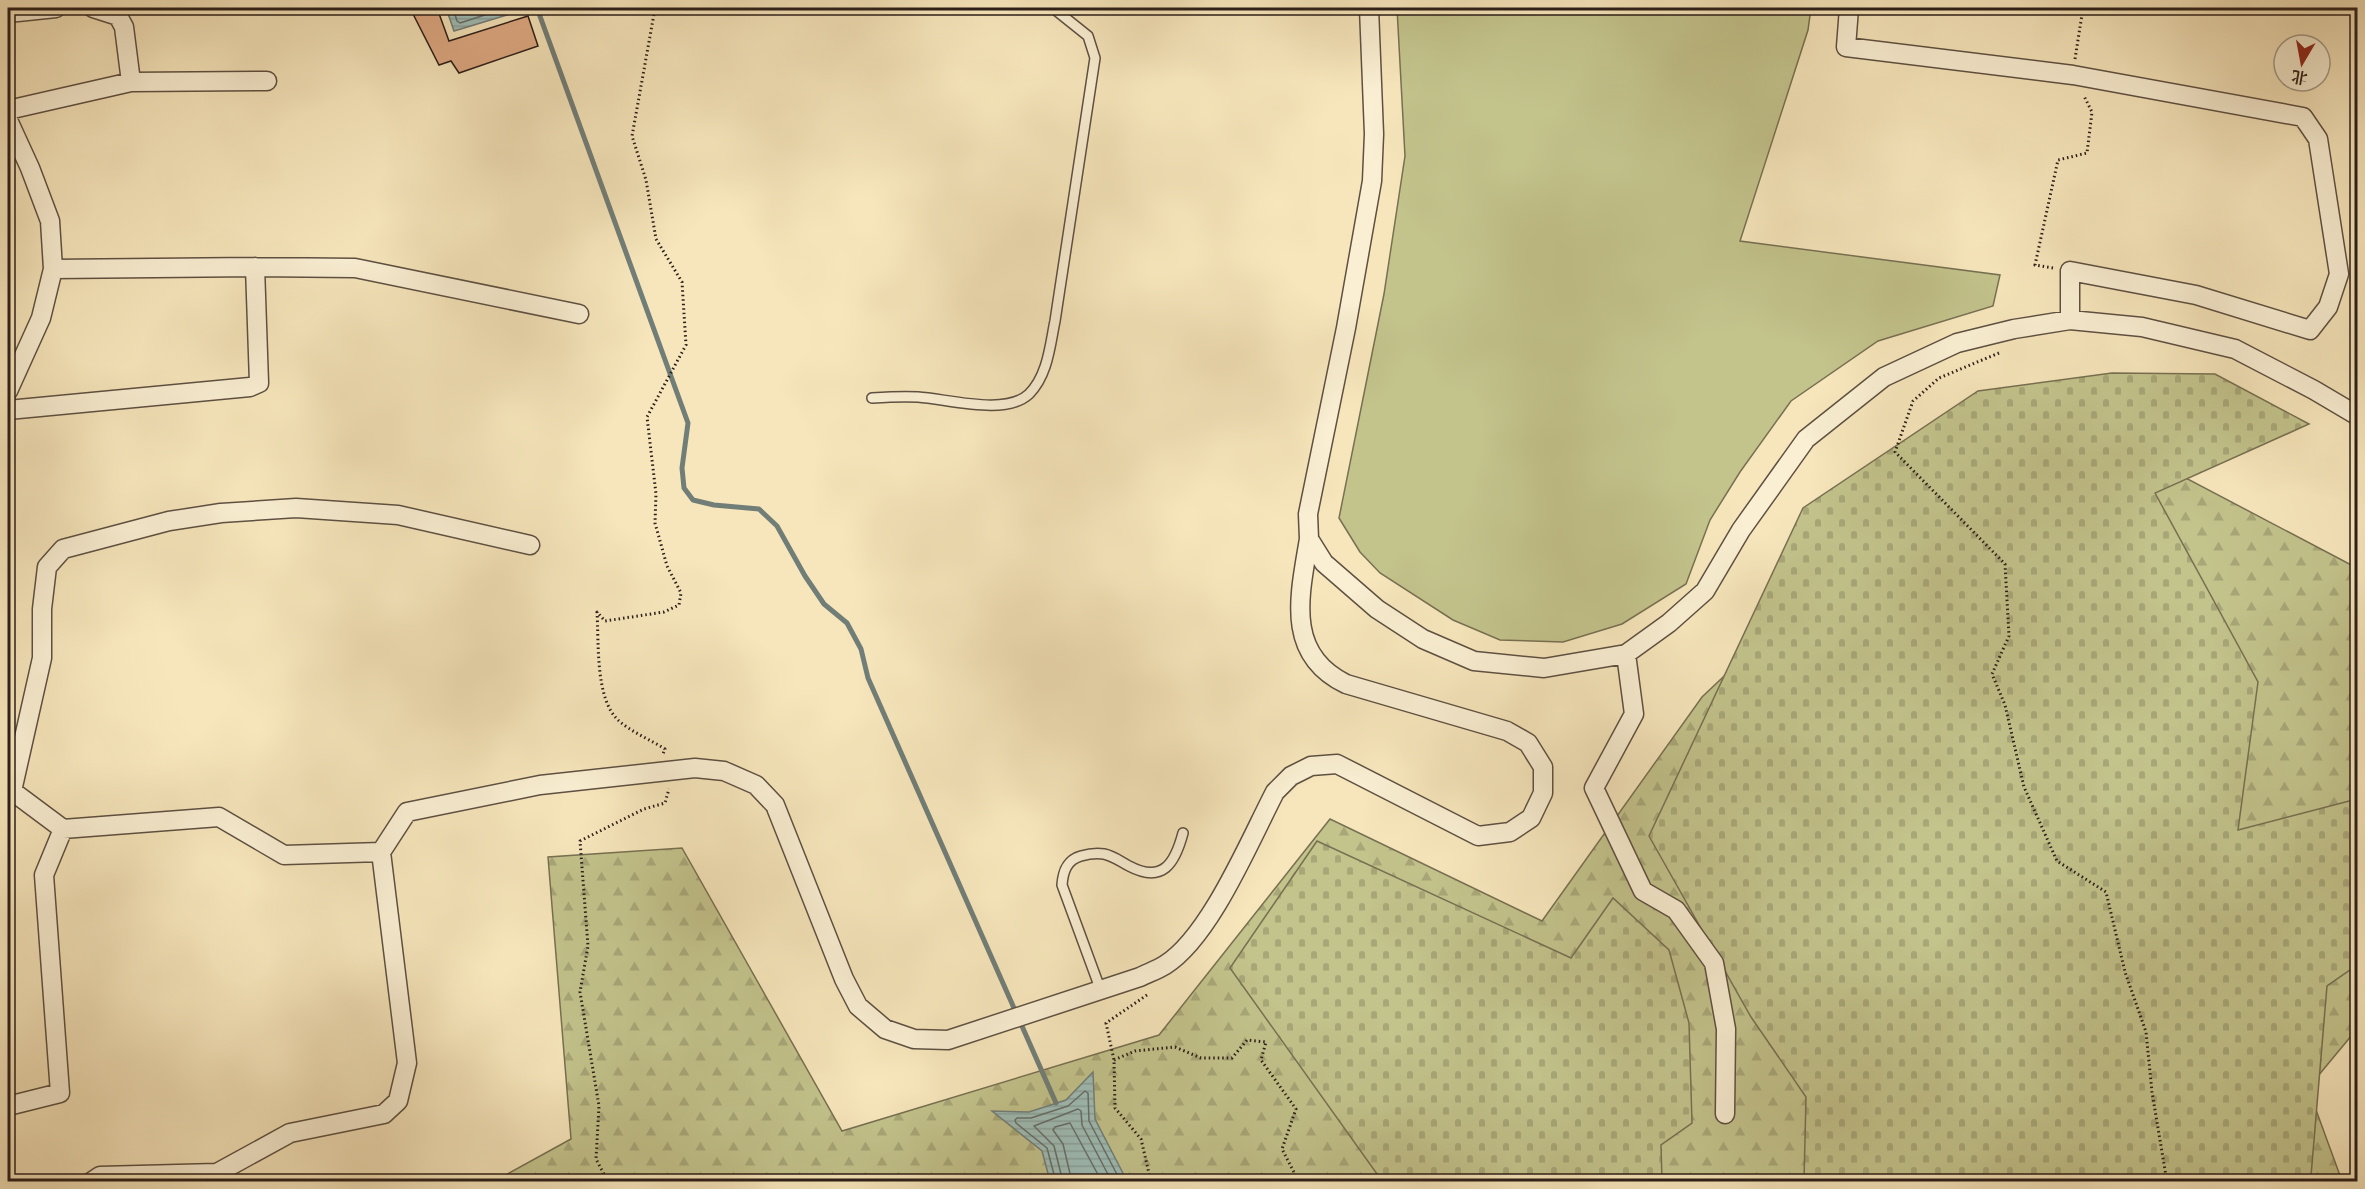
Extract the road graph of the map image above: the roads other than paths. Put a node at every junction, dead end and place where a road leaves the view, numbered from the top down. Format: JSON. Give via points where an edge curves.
{"nodes":[{"id":1,"x":56,"y":8,"type":"edge"},
{"id":2,"x":93,"y":8,"type":"edge"},
{"id":3,"x":1053,"y":8,"type":"edge"},
{"id":4,"x":1369,"y":8,"type":"edge"},
{"id":5,"x":1849,"y":8,"type":"edge"},
{"id":6,"x":8,"y":13,"type":"edge"},
{"id":7,"x":267,"y":81,"type":"dead end"},
{"id":8,"x":131,"y":82,"type":"junction"},
{"id":9,"x":8,"y":110,"type":"edge"},
{"id":10,"x":8,"y":120,"type":"edge"},
{"id":11,"x":255,"y":267,"type":"junction"},
{"id":12,"x":53,"y":269,"type":"junction"},
{"id":13,"x":579,"y":314,"type":"dead end"},
{"id":14,"x":2070,"y":320,"type":"junction"},
{"id":15,"x":8,"y":391,"type":"edge"},
{"id":16,"x":872,"y":398,"type":"dead end"},
{"id":17,"x":8,"y":410,"type":"edge"},
{"id":18,"x":2358,"y":416,"type":"edge"},
{"id":19,"x":1309,"y":539,"type":"junction"},
{"id":20,"x":530,"y":545,"type":"dead end"},
{"id":21,"x":1626,"y":654,"type":"junction"},
{"id":22,"x":10,"y":792,"type":"edge"},
{"id":23,"x":63,"y":829,"type":"junction"},
{"id":24,"x":1183,"y":833,"type":"dead end"},
{"id":25,"x":381,"y":852,"type":"junction"},
{"id":26,"x":1101,"y":991,"type":"junction"},
{"id":27,"x":8,"y":1106,"type":"edge"},
{"id":28,"x":1725,"y":1114,"type":"dead end"},
{"id":29,"x":214,"y":1177,"type":"edge"},
{"id":30,"x":91,"y":1182,"type":"edge"}],
"edges":[{"from":1,"to":6,"type":"street"},
{"from":2,"to":8,"type":"street","via":[[118,16],[124,27]]},
{"from":3,"to":16,"type":"lane","via":[[1088,36],[1095,58],[1054,321],[1040,380],[1029,395],[1011,404]]},
{"from":4,"to":19,"type":"street","via":[[1372,181],[1308,514]]},
{"from":5,"to":14,"type":"street","via":[[1845,47],[2073,75],[2303,117],[2318,139],[2339,274],[2328,307],[2310,330],[2196,295],[2070,271]]},
{"from":7,"to":8,"type":"street"},
{"from":8,"to":9,"type":"street"},
{"from":10,"to":12,"type":"street","via":[[51,221]]},
{"from":11,"to":12,"type":"street"},
{"from":11,"to":13,"type":"street","via":[[355,268]]},
{"from":11,"to":17,"type":"street","via":[[259,383],[250,387]]},
{"from":12,"to":15,"type":"street","via":[[41,318]]},
{"from":14,"to":18,"type":"street","via":[[2142,327],[2235,349]]},
{"from":14,"to":21,"type":"street","via":[[1957,343],[1884,377],[1806,439],[1705,591]]},
{"from":19,"to":21,"type":"street","via":[[1324,563],[1377,609],[1423,639],[1474,661],[1544,668]]},
{"from":19,"to":26,"type":"street","via":[[1299,601],[1302,634],[1312,659],[1330,676],[1346,684],[1507,731],[1528,742],[1543,767],[1543,793],[1531,818],[1510,832],[1478,836],[1338,764],[1311,766],[1292,776],[1275,792],[1212,914],[1192,940],[1166,964]]},
{"from":20,"to":22,"type":"street","via":[[398,515],[296,508],[169,521],[63,549],[47,567],[42,658]]},
{"from":21,"to":28,"type":"street","via":[[1634,714],[1594,788],[1642,891],[1676,910],[1714,963],[1726,1029]]},
{"from":22,"to":23,"type":"street"},
{"from":23,"to":25,"type":"street","via":[[219,817],[284,855]]},
{"from":23,"to":27,"type":"street","via":[[44,875],[60,1093]]},
{"from":24,"to":26,"type":"lane","via":[[1171,865],[1161,872],[1141,872],[1103,854],[1075,858],[1063,873],[1062,885]]},
{"from":25,"to":26,"type":"street","via":[[407,812],[540,785],[655,771],[724,771],[756,785],[774,805],[844,979],[858,1006],[885,1029],[914,1039],[948,1040]]},
{"from":25,"to":29,"type":"street","via":[[407,1063],[398,1101],[384,1114],[291,1133]]},
{"from":29,"to":30,"type":"street","via":[[100,1176]]}]}
